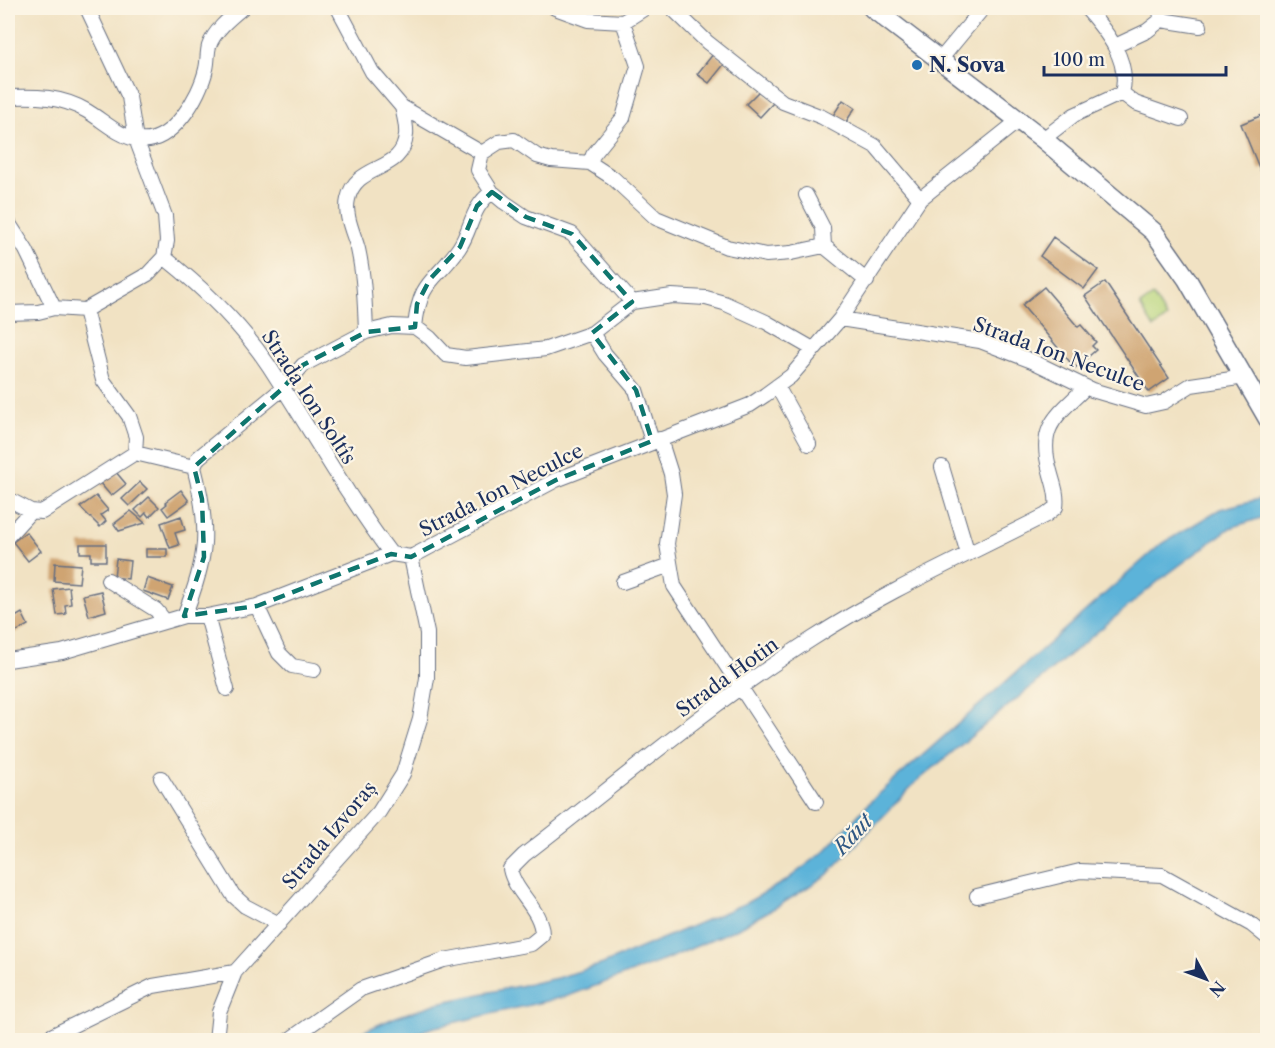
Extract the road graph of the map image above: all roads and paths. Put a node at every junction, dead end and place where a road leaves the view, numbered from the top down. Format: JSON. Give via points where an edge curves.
{"nodes":[{"id":1,"x":87,"y":8,"type":"edge"},
{"id":2,"x":242,"y":8,"type":"edge"},
{"id":3,"x":338,"y":8,"type":"edge"},
{"id":4,"x":555,"y":8,"type":"edge"},
{"id":5,"x":645,"y":8,"type":"edge"},
{"id":6,"x":672,"y":8,"type":"edge"},
{"id":7,"x":872,"y":8,"type":"edge"},
{"id":8,"x":982,"y":8,"type":"edge"},
{"id":9,"x":1086,"y":8,"type":"edge"},
{"id":10,"x":1161,"y":14,"type":"edge"},
{"id":11,"x":623,"y":22,"type":"junction"},
{"id":12,"x":1200,"y":26,"type":"dead end"},
{"id":13,"x":1114,"y":46,"type":"junction"},
{"id":14,"x":940,"y":60,"type":"junction"},
{"id":15,"x":1122,"y":93,"type":"junction"},
{"id":16,"x":8,"y":97,"type":"edge"},
{"id":17,"x":402,"y":107,"type":"junction"},
{"id":18,"x":1182,"y":119,"type":"dead end"},
{"id":19,"x":1018,"y":121,"type":"junction"},
{"id":20,"x":136,"y":139,"type":"junction"},
{"id":21,"x":1043,"y":139,"type":"junction"},
{"id":22,"x":482,"y":153,"type":"junction"},
{"id":23,"x":590,"y":163,"type":"junction"},
{"id":24,"x":492,"y":192,"type":"junction"},
{"id":25,"x":806,"y":195,"type":"dead end"},
{"id":26,"x":920,"y":199,"type":"junction"},
{"id":27,"x":8,"y":222,"type":"edge"},
{"id":28,"x":824,"y":246,"type":"junction"},
{"id":29,"x":164,"y":257,"type":"junction"},
{"id":30,"x":867,"y":281,"type":"junction"},
{"id":31,"x":632,"y":302,"type":"junction"},
{"id":32,"x":54,"y":308,"type":"junction"},
{"id":33,"x":85,"y":310,"type":"junction"},
{"id":34,"x":8,"y":313,"type":"edge"},
{"id":35,"x":840,"y":319,"type":"junction"},
{"id":36,"x":415,"y":327,"type":"junction"},
{"id":37,"x":366,"y":332,"type":"junction"},
{"id":38,"x":592,"y":333,"type":"junction"},
{"id":39,"x":813,"y":349,"type":"junction"},
{"id":40,"x":1245,"y":377,"type":"junction"},
{"id":41,"x":777,"y":386,"type":"junction"},
{"id":42,"x":1086,"y":387,"type":"junction"},
{"id":43,"x":282,"y":389,"type":"junction"},
{"id":44,"x":1268,"y":419,"type":"edge"},
{"id":45,"x":656,"y":440,"type":"junction"},
{"id":46,"x":808,"y":444,"type":"dead end"},
{"id":47,"x":135,"y":453,"type":"junction"},
{"id":48,"x":194,"y":467,"type":"junction"},
{"id":49,"x":942,"y":467,"type":"dead end"},
{"id":50,"x":8,"y":499,"type":"edge"},
{"id":51,"x":31,"y":511,"type":"junction"},
{"id":52,"x":8,"y":536,"type":"edge"},
{"id":53,"x":392,"y":554,"type":"junction"},
{"id":54,"x":968,"y":554,"type":"junction"},
{"id":55,"x":411,"y":557,"type":"junction"},
{"id":56,"x":670,"y":565,"type":"junction"},
{"id":57,"x":108,"y":580,"type":"dead end"},
{"id":58,"x":623,"y":582,"type":"dead end"},
{"id":59,"x":257,"y":606,"type":"junction"},
{"id":60,"x":184,"y":616,"type":"junction"},
{"id":61,"x":207,"y":616,"type":"junction"},
{"id":62,"x":165,"y":621,"type":"junction"},
{"id":63,"x":8,"y":660,"type":"edge"},
{"id":64,"x":314,"y":670,"type":"dead end"},
{"id":65,"x":227,"y":689,"type":"dead end"},
{"id":66,"x":740,"y":689,"type":"junction"},
{"id":67,"x":161,"y":778,"type":"dead end"},
{"id":68,"x":816,"y":802,"type":"dead end"},
{"id":69,"x":977,"y":896,"type":"dead end"},
{"id":70,"x":279,"y":924,"type":"junction"},
{"id":71,"x":1268,"y":938,"type":"edge"},
{"id":72,"x":235,"y":972,"type":"junction"},
{"id":73,"x":43,"y":1041,"type":"edge"},
{"id":74,"x":216,"y":1041,"type":"edge"},
{"id":75,"x":290,"y":1041,"type":"edge"}],
"edges":[{"from":1,"to":20,"type":"street","via":[[122,78]]},
{"from":2,"to":20,"type":"street","via":[[209,45],[206,70],[187,110],[159,137]]},
{"from":3,"to":17,"type":"street","via":[[372,72]]},
{"from":4,"to":11,"type":"street","via":[[588,20]]},
{"from":5,"to":11,"type":"street"},
{"from":6,"to":26,"type":"street","via":[[707,42],[783,102],[822,117],[875,146]]},
{"from":7,"to":14,"type":"main road"},
{"from":8,"to":14,"type":"street"},
{"from":9,"to":13,"type":"street"},
{"from":10,"to":12,"type":"street"},
{"from":10,"to":13,"type":"street","via":[[1147,31]]},
{"from":11,"to":23,"type":"street","via":[[638,66],[623,118]]},
{"from":13,"to":15,"type":"street","via":[[1125,75]]},
{"from":14,"to":19,"type":"main road"},
{"from":15,"to":18,"type":"street","via":[[1135,103]]},
{"from":15,"to":21,"type":"street","via":[[1074,115]]},
{"from":16,"to":20,"type":"street","via":[[56,98]]},
{"from":17,"to":22,"type":"street"},
{"from":17,"to":37,"type":"street","via":[[406,136],[398,155],[351,184],[346,203],[364,285]]},
{"from":19,"to":21,"type":"main road"},
{"from":19,"to":26,"type":"street"},
{"from":20,"to":29,"type":"street","via":[[165,216]]},
{"from":21,"to":40,"type":"main road","via":[[1154,232],[1174,258]]},
{"from":22,"to":23,"type":"street","via":[[499,142],[513,140],[537,156]]},
{"from":22,"to":24,"type":"street","via":[[478,170]]},
{"from":23,"to":28,"type":"street","via":[[613,178],[656,218],[697,237],[766,255]]},
{"from":24,"to":31,"type":"street","via":[[526,218],[572,234]]},
{"from":24,"to":36,"type":"street","via":[[477,206],[460,247],[430,279],[417,304]]},
{"from":25,"to":28,"type":"street","via":[[823,228]]},
{"from":26,"to":30,"type":"street"},
{"from":27,"to":32,"type":"street"},
{"from":28,"to":30,"type":"street"},
{"from":29,"to":33,"type":"street","via":[[148,274]]},
{"from":29,"to":43,"type":"street","name":"Strada Ion Soltîs","via":[[200,286],[248,339]]},
{"from":30,"to":35,"type":"street"},
{"from":31,"to":38,"type":"street"},
{"from":31,"to":39,"type":"street","via":[[672,296],[706,298],[766,322]]},
{"from":32,"to":33,"type":"street"},
{"from":32,"to":34,"type":"street"},
{"from":33,"to":47,"type":"street","via":[[103,380],[129,416],[136,437]]},
{"from":35,"to":39,"type":"street","name":"Strada Ion Neculce"},
{"from":35,"to":42,"type":"street","name":"Strada Ion Neculce","via":[[980,341]]},
{"from":36,"to":37,"type":"street","via":[[392,326]]},
{"from":36,"to":38,"type":"street","via":[[446,354],[466,358],[546,349]]},
{"from":37,"to":43,"type":"street","via":[[303,365]]},
{"from":38,"to":45,"type":"street","via":[[636,390]]},
{"from":39,"to":41,"type":"street","name":"Strada Ion Neculce","via":[[791,376]]},
{"from":40,"to":42,"type":"street","name":"Strada Ion Neculce","via":[[1191,385],[1164,402],[1146,406]]},
{"from":40,"to":44,"type":"main road"},
{"from":41,"to":45,"type":"street","name":"Strada Ion Neculce","via":[[750,405]]},
{"from":41,"to":46,"type":"street"},
{"from":42,"to":54,"type":"street","name":"Strada Hotin","via":[[1046,433],[1044,448],[1058,498],[1056,507]]},
{"from":43,"to":48,"type":"street","via":[[204,452]]},
{"from":43,"to":53,"type":"street","name":"Strada Ion Soltîs","via":[[354,504]]},
{"from":45,"to":55,"type":"street","name":"Strada Ion Neculce","via":[[556,480]]},
{"from":45,"to":56,"type":"street","via":[[671,474],[674,494],[667,544]]},
{"from":47,"to":48,"type":"street"},
{"from":47,"to":51,"type":"street","via":[[50,508]]},
{"from":48,"to":60,"type":"street","via":[[202,499],[204,557]]},
{"from":49,"to":54,"type":"street"},
{"from":50,"to":51,"type":"street"},
{"from":51,"to":52,"type":"street"},
{"from":53,"to":55,"type":"street","name":"Strada Ion Neculce"},
{"from":53,"to":59,"type":"street"},
{"from":54,"to":66,"type":"street","name":"Strada Hotin","via":[[813,638]]},
{"from":55,"to":70,"type":"street","name":"Strada Izvoraș","via":[[427,633],[427,678],[420,719],[403,774],[379,812]]},
{"from":56,"to":58,"type":"street"},
{"from":56,"to":66,"type":"street","via":[[674,586]]},
{"from":57,"to":62,"type":"street","via":[[156,610]]},
{"from":59,"to":61,"type":"street"},
{"from":59,"to":64,"type":"street","via":[[279,653],[292,666]]},
{"from":60,"to":61,"type":"street"},
{"from":60,"to":62,"type":"street"},
{"from":61,"to":65,"type":"street"},
{"from":62,"to":63,"type":"street","via":[[62,652]]},
{"from":66,"to":68,"type":"street"},
{"from":66,"to":75,"type":"street","name":"Strada Hotin","via":[[510,869],[512,881],[542,923],[542,935],[531,944],[444,960],[362,989]]},
{"from":67,"to":70,"type":"street","via":[[233,895]]},
{"from":69,"to":71,"type":"street","via":[[1080,871],[1162,875],[1252,925]]},
{"from":70,"to":72,"type":"street","name":"Strada Izvoraș"},
{"from":72,"to":73,"type":"street","via":[[153,986]]},
{"from":72,"to":74,"type":"street","via":[[219,1012]]}]}
